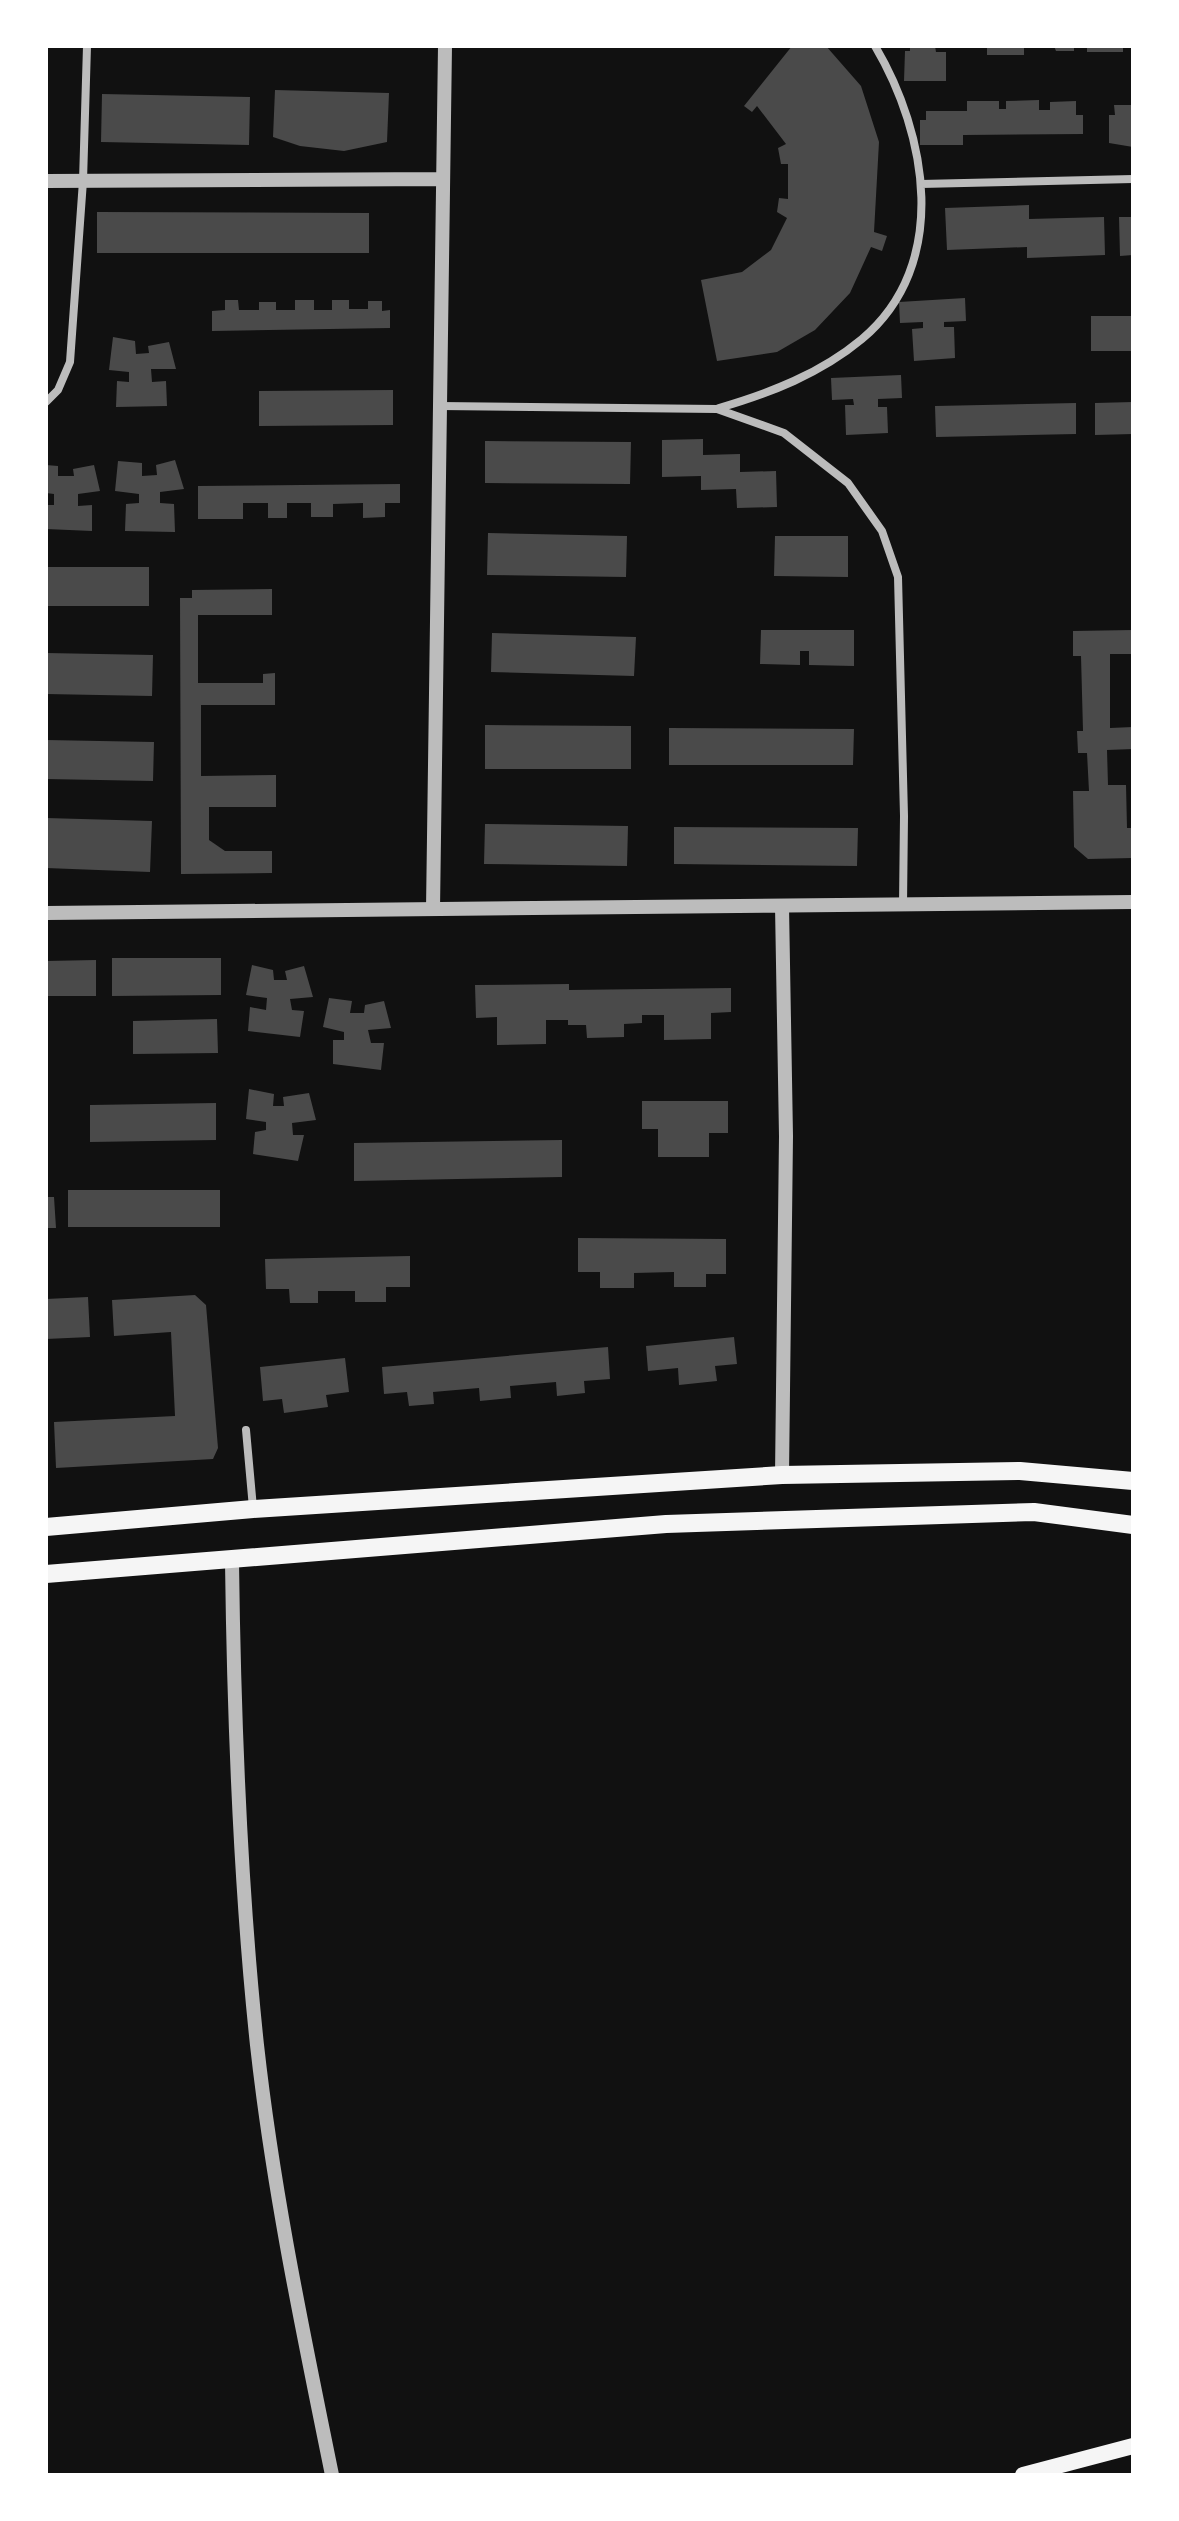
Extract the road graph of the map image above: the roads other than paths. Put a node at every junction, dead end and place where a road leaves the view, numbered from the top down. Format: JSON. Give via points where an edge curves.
{"nodes":[{"id":1,"x":87,"y":46,"type":"edge"},
{"id":2,"x":445,"y":46,"type":"edge"},
{"id":3,"x":875,"y":46,"type":"edge"},
{"id":4,"x":443,"y":179,"type":"junction"},
{"id":5,"x":1133,"y":179,"type":"edge"},
{"id":6,"x":46,"y":181,"type":"edge"},
{"id":7,"x":83,"y":181,"type":"junction"},
{"id":8,"x":921,"y":184,"type":"junction"},
{"id":9,"x":46,"y":402,"type":"edge"},
{"id":10,"x":440,"y":406,"type":"junction"},
{"id":11,"x":717,"y":409,"type":"junction"},
{"id":12,"x":1133,"y":902,"type":"edge"},
{"id":13,"x":903,"y":905,"type":"junction"},
{"id":14,"x":782,"y":906,"type":"junction"},
{"id":15,"x":433,"y":909,"type":"junction"},
{"id":16,"x":46,"y":913,"type":"edge"},
{"id":17,"x":246,"y":1430,"type":"dead end"},
{"id":18,"x":782,"y":1475,"type":"junction"},
{"id":19,"x":1133,"y":1481,"type":"edge"},
{"id":20,"x":253,"y":1509,"type":"junction"},
{"id":21,"x":1133,"y":1525,"type":"edge"},
{"id":22,"x":46,"y":1527,"type":"edge"},
{"id":23,"x":232,"y":1562,"type":"junction"},
{"id":24,"x":46,"y":1574,"type":"edge"},
{"id":25,"x":1133,"y":2446,"type":"edge"},
{"id":26,"x":332,"y":2475,"type":"edge"},
{"id":27,"x":1023,"y":2475,"type":"edge"}],
"edges":[{"from":1,"to":7,"type":"street"},
{"from":2,"to":4,"type":"street"},
{"from":3,"to":8,"type":"street","via":[[904,103]]},
{"from":4,"to":7,"type":"street"},
{"from":4,"to":10,"type":"street"},
{"from":5,"to":8,"type":"street"},
{"from":6,"to":7,"type":"street"},
{"from":7,"to":9,"type":"street","via":[[70,362],[58,390]]},
{"from":8,"to":11,"type":"street","via":[[923,211],[911,267],[891,306],[863,338],[818,370],[767,394]]},
{"from":10,"to":11,"type":"street"},
{"from":10,"to":15,"type":"street"},
{"from":11,"to":13,"type":"street","via":[[784,433],[816,455],[848,483],[882,531],[898,577]]},
{"from":12,"to":13,"type":"street"},
{"from":13,"to":14,"type":"street"},
{"from":14,"to":15,"type":"street"},
{"from":14,"to":18,"type":"street"},
{"from":15,"to":16,"type":"street"},
{"from":17,"to":20,"type":"street"},
{"from":18,"to":19,"type":"main road","via":[[1020,1471]]},
{"from":18,"to":20,"type":"main road"},
{"from":20,"to":22,"type":"main road"},
{"from":21,"to":23,"type":"main road","via":[[1034,1512],[666,1524]]},
{"from":23,"to":24,"type":"main road"},
{"from":23,"to":26,"type":"street","via":[[235,1718],[257,2047],[284,2235]]},
{"from":25,"to":27,"type":"main road"}]}
